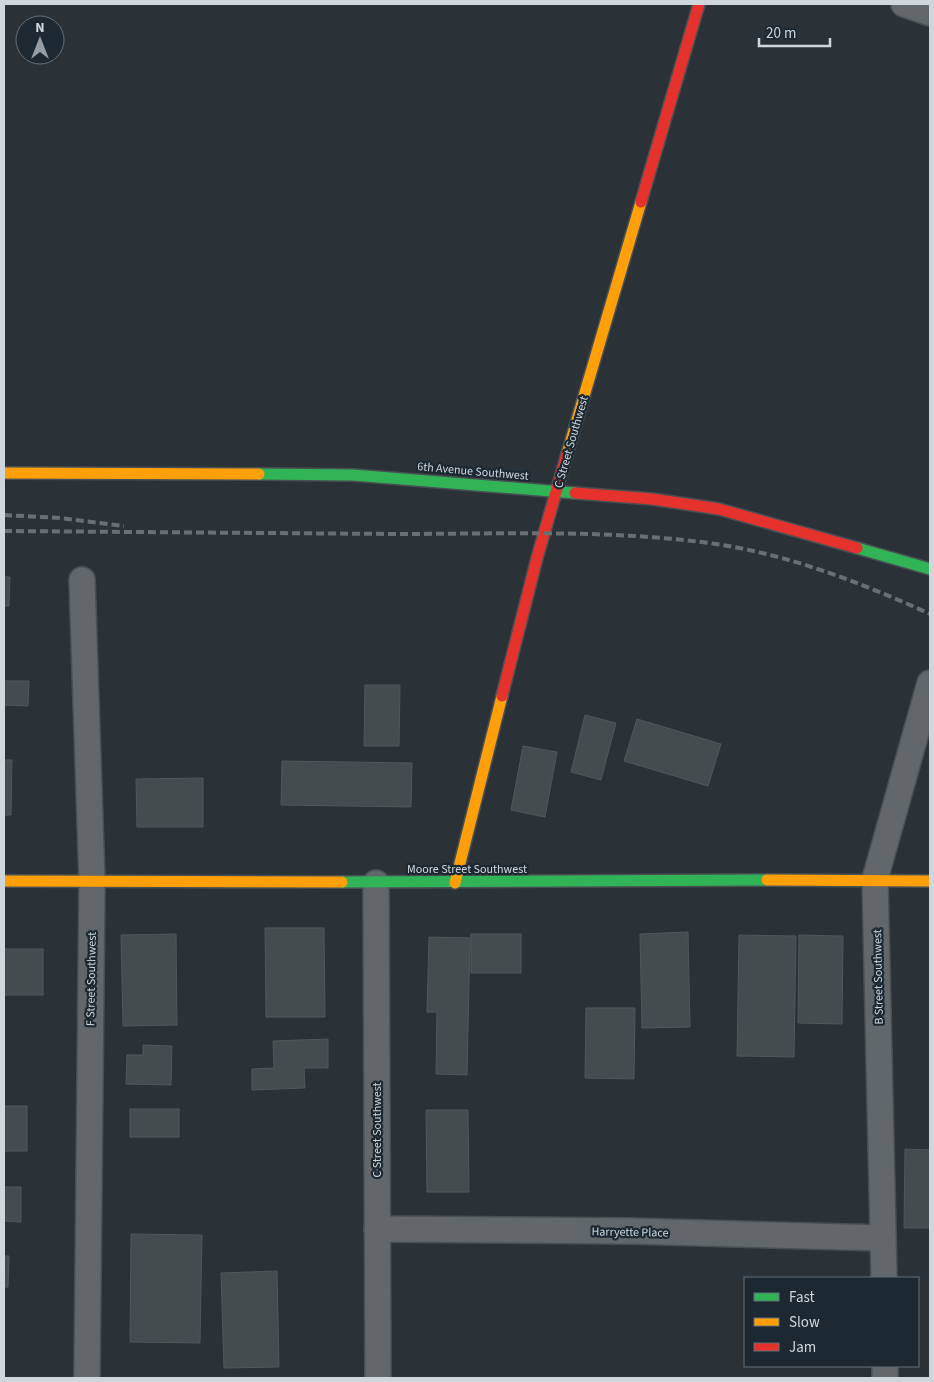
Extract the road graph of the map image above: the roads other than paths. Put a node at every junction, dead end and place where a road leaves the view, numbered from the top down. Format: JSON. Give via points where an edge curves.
{"nodes":[{"id":1,"x":699,"y":4,"type":"edge"},
{"id":2,"x":904,"y":4,"type":"edge"},
{"id":3,"x":930,"y":12,"type":"edge"},
{"id":4,"x":4,"y":474,"type":"edge"},
{"id":5,"x":557,"y":492,"type":"junction"},
{"id":6,"x":930,"y":569,"type":"edge"},
{"id":7,"x":82,"y":580,"type":"dead end"},
{"id":8,"x":930,"y":683,"type":"edge"},
{"id":9,"x":875,"y":879,"type":"junction"},
{"id":10,"x":4,"y":881,"type":"edge"},
{"id":11,"x":92,"y":881,"type":"junction"},
{"id":12,"x":930,"y":881,"type":"edge"},
{"id":13,"x":376,"y":883,"type":"junction"},
{"id":14,"x":455,"y":883,"type":"junction"},
{"id":15,"x":377,"y":1229,"type":"junction"},
{"id":16,"x":883,"y":1238,"type":"junction"},
{"id":17,"x":884,"y":1277,"type":"edge"},
{"id":18,"x":87,"y":1378,"type":"edge"},
{"id":19,"x":378,"y":1378,"type":"edge"}],
"edges":[{"from":1,"to":5,"type":"street","name":"C Street Southwest"},
{"from":2,"to":3,"type":"street"},
{"from":4,"to":5,"type":"street","name":"6th Avenue Southwest","via":[[353,475]]},
{"from":5,"to":6,"type":"street","name":"6th Avenue Southwest","via":[[652,499],[719,509]]},
{"from":5,"to":14,"type":"street","name":"C Street Southwest","via":[[537,558]]},
{"from":7,"to":11,"type":"street","name":"F Street Southwest"},
{"from":8,"to":9,"type":"street","name":"B Street Southwest"},
{"from":9,"to":12,"type":"street","name":"Moore Street Southwest"},
{"from":9,"to":14,"type":"street","name":"Moore Street Southwest"},
{"from":9,"to":16,"type":"street","name":"B Street Southwest"},
{"from":10,"to":11,"type":"street","name":"Moore Street Southwest"},
{"from":11,"to":13,"type":"street","name":"Moore Street Southwest"},
{"from":11,"to":18,"type":"street","name":"F Street Southwest"},
{"from":13,"to":14,"type":"street","name":"Moore Street Southwest"},
{"from":13,"to":15,"type":"street","name":"C Street Southwest"},
{"from":15,"to":16,"type":"street","name":"Harryette Place"},
{"from":15,"to":19,"type":"street","name":"C Street Southwest"},
{"from":16,"to":17,"type":"street","name":"B Street Southwest"}]}
